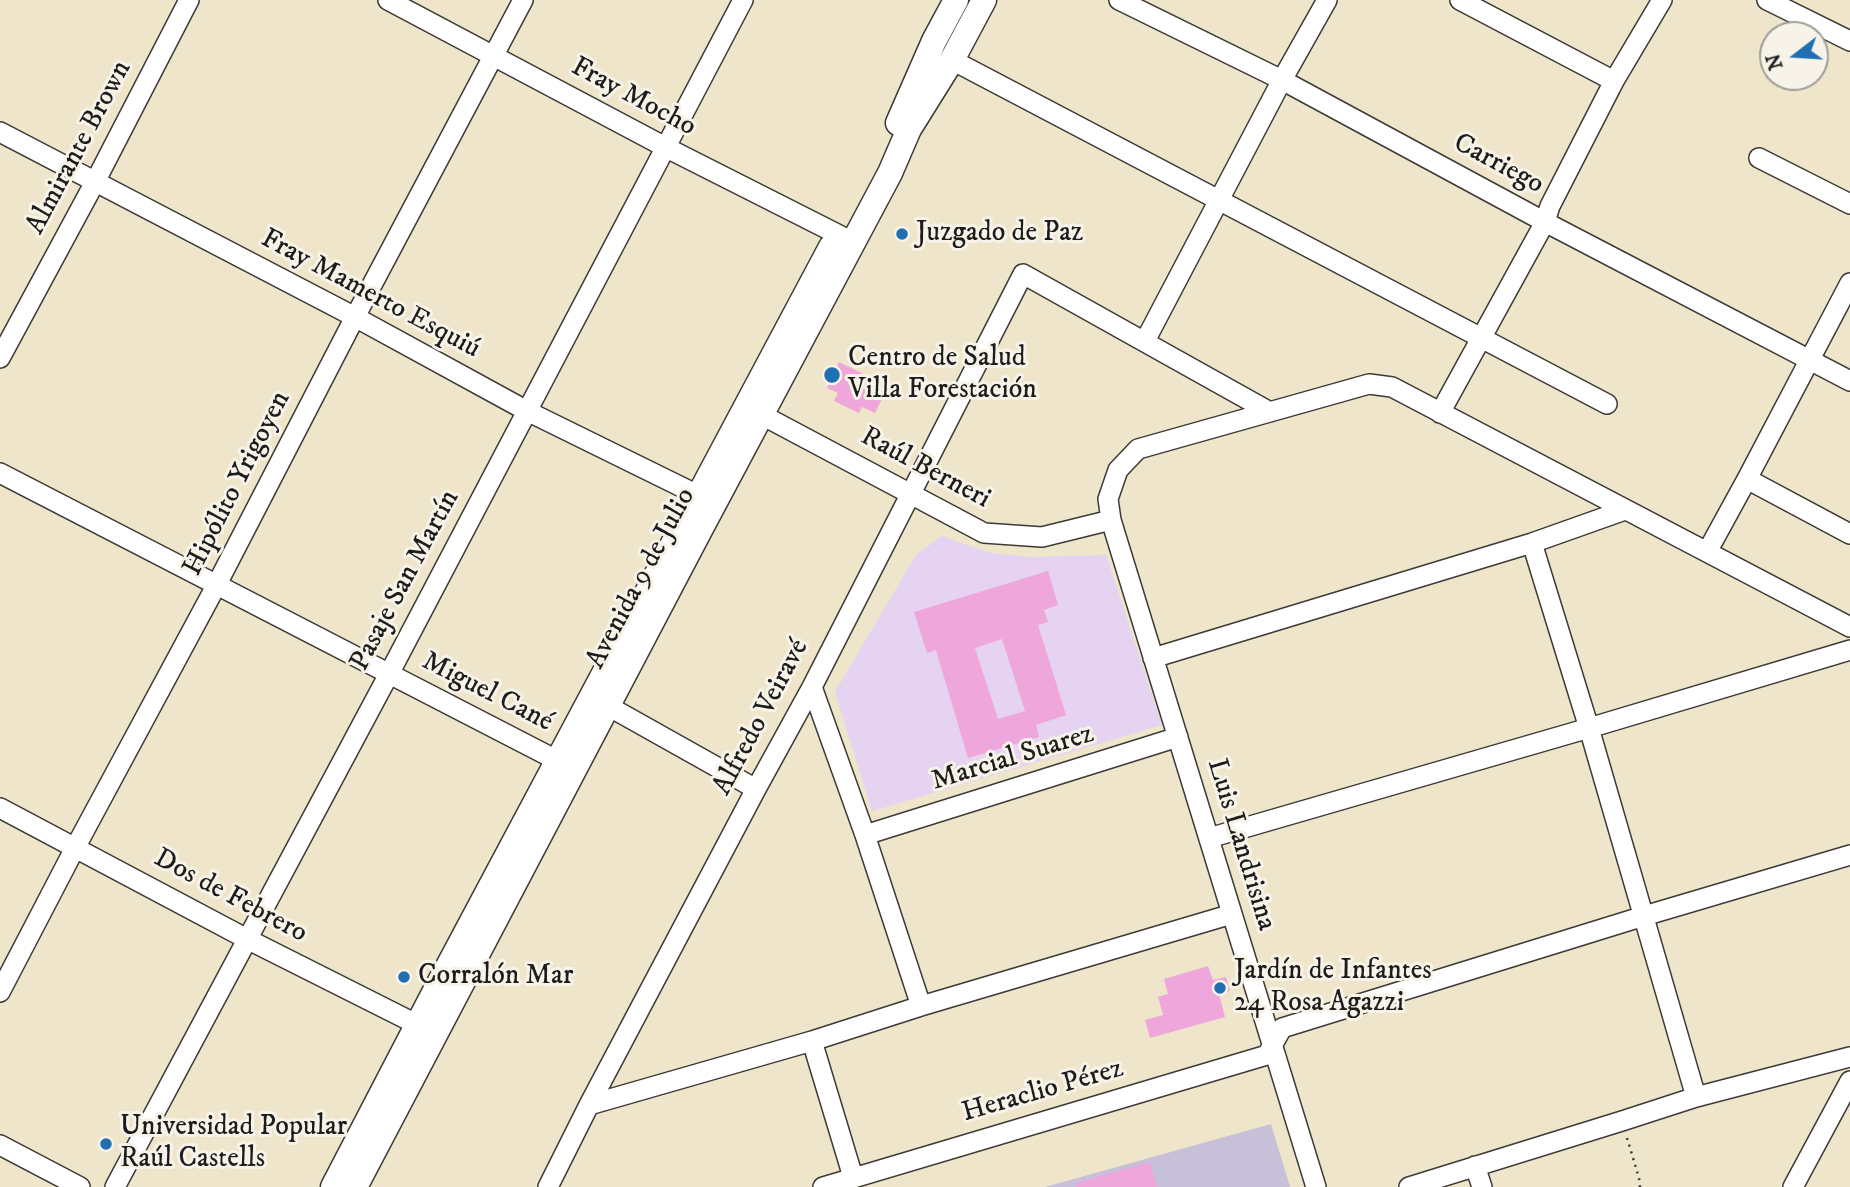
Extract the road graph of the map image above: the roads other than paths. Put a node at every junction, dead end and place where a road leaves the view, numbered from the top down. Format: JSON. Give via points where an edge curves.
{"nodes":[{"id":1,"x":189,"y":0,"type":"edge"},
{"id":2,"x":388,"y":0,"type":"edge"},
{"id":3,"x":523,"y":0,"type":"edge"},
{"id":4,"x":743,"y":0,"type":"edge"},
{"id":5,"x":956,"y":0,"type":"edge"},
{"id":6,"x":984,"y":0,"type":"edge"},
{"id":7,"x":1119,"y":0,"type":"edge"},
{"id":8,"x":1327,"y":0,"type":"edge"},
{"id":9,"x":1460,"y":0,"type":"edge"},
{"id":10,"x":1662,"y":0,"type":"edge"},
{"id":11,"x":1767,"y":0,"type":"edge"},
{"id":12,"x":1850,"y":41,"type":"edge"},
{"id":13,"x":494,"y":57,"type":"junction"},
{"id":14,"x":952,"y":60,"type":"junction"},
{"id":15,"x":1282,"y":80,"type":"junction"},
{"id":16,"x":1615,"y":81,"type":"junction"},
{"id":17,"x":0,"y":132,"type":"edge"},
{"id":18,"x":667,"y":148,"type":"junction"},
{"id":19,"x":1759,"y":158,"type":"dead end"},
{"id":20,"x":95,"y":182,"type":"junction"},
{"id":21,"x":1220,"y":200,"type":"junction"},
{"id":22,"x":1850,"y":204,"type":"edge"},
{"id":23,"x":1545,"y":222,"type":"junction"},
{"id":24,"x":846,"y":238,"type":"junction"},
{"id":25,"x":1850,"y":283,"type":"edge"},
{"id":26,"x":355,"y":317,"type":"junction"},
{"id":27,"x":1482,"y":337,"type":"junction"},
{"id":28,"x":1144,"y":341,"type":"junction"},
{"id":29,"x":0,"y":358,"type":"edge"},
{"id":30,"x":1810,"y":359,"type":"junction"},
{"id":31,"x":1850,"y":381,"type":"edge"},
{"id":32,"x":1607,"y":404,"type":"dead end"},
{"id":33,"x":527,"y":411,"type":"junction"},
{"id":34,"x":1270,"y":412,"type":"junction"},
{"id":35,"x":1440,"y":412,"type":"junction"},
{"id":36,"x":762,"y":415,"type":"junction"},
{"id":37,"x":0,"y":473,"type":"edge"},
{"id":38,"x":1747,"y":479,"type":"junction"},
{"id":39,"x":910,"y":494,"type":"junction"},
{"id":40,"x":707,"y":499,"type":"junction"},
{"id":41,"x":1626,"y":510,"type":"junction"},
{"id":42,"x":1111,"y":520,"type":"junction"},
{"id":43,"x":1850,"y":534,"type":"edge"},
{"id":44,"x":1532,"y":543,"type":"junction"},
{"id":45,"x":1707,"y":552,"type":"junction"},
{"id":46,"x":216,"y":586,"type":"junction"},
{"id":47,"x":1850,"y":627,"type":"edge"},
{"id":48,"x":1850,"y":650,"type":"edge"},
{"id":49,"x":1153,"y":658,"type":"junction"},
{"id":50,"x":389,"y":674,"type":"junction"},
{"id":51,"x":813,"y":687,"type":"junction"},
{"id":52,"x":608,"y":706,"type":"junction"},
{"id":53,"x":1589,"y":728,"type":"junction"},
{"id":54,"x":1178,"y":737,"type":"junction"},
{"id":55,"x":567,"y":766,"type":"junction"},
{"id":56,"x":756,"y":789,"type":"junction"},
{"id":57,"x":0,"y":808,"type":"edge"},
{"id":58,"x":865,"y":835,"type":"junction"},
{"id":59,"x":1209,"y":838,"type":"junction"},
{"id":60,"x":75,"y":848,"type":"junction"},
{"id":61,"x":1850,"y":855,"type":"edge"},
{"id":62,"x":1232,"y":914,"type":"junction"},
{"id":63,"x":1644,"y":916,"type":"junction"},
{"id":64,"x":247,"y":939,"type":"junction"},
{"id":65,"x":0,"y":992,"type":"edge"},
{"id":66,"x":921,"y":1006,"type":"junction"},
{"id":67,"x":426,"y":1029,"type":"junction"},
{"id":68,"x":813,"y":1041,"type":"junction"},
{"id":69,"x":1272,"y":1045,"type":"junction"},
{"id":70,"x":1850,"y":1057,"type":"edge"},
{"id":71,"x":1850,"y":1081,"type":"edge"},
{"id":72,"x":1696,"y":1097,"type":"junction"},
{"id":73,"x":589,"y":1105,"type":"junction"},
{"id":74,"x":0,"y":1145,"type":"edge"},
{"id":75,"x":1475,"y":1166,"type":"junction"},
{"id":76,"x":853,"y":1177,"type":"junction"},
{"id":77,"x":80,"y":1187,"type":"edge"},
{"id":78,"x":115,"y":1187,"type":"edge"},
{"id":79,"x":333,"y":1187,"type":"edge"},
{"id":80,"x":355,"y":1187,"type":"edge"},
{"id":81,"x":548,"y":1187,"type":"edge"},
{"id":82,"x":823,"y":1187,"type":"edge"},
{"id":83,"x":1316,"y":1187,"type":"edge"},
{"id":84,"x":1409,"y":1187,"type":"edge"},
{"id":85,"x":1482,"y":1187,"type":"edge"},
{"id":86,"x":1793,"y":1187,"type":"edge"}],
"edges":[{"from":1,"to":20,"type":"street","name":"Almirante Brown"},
{"from":2,"to":13,"type":"street","name":"Fray Mocho"},
{"from":3,"to":13,"type":"street","name":"Hipólito Yrigoyen"},
{"from":4,"to":18,"type":"street","name":"Pasaje San Martín"},
{"from":5,"to":24,"type":"main road","name":"Avenida 9 de Julio"},
{"from":6,"to":14,"type":"main road","name":"Avenida 9 de Julio"},
{"from":7,"to":15,"type":"street","name":"Carriego"},
{"from":8,"to":15,"type":"street"},
{"from":9,"to":16,"type":"street"},
{"from":10,"to":16,"type":"street"},
{"from":11,"to":12,"type":"street"},
{"from":13,"to":18,"type":"street","name":"Fray Mocho"},
{"from":13,"to":26,"type":"street","name":"Hipólito Yrigoyen"},
{"from":14,"to":21,"type":"street"},
{"from":14,"to":24,"type":"main road","name":"Avenida 9 de Julio","via":[[909,129],[890,173]]},
{"from":15,"to":21,"type":"street"},
{"from":15,"to":23,"type":"street","name":"Carriego"},
{"from":16,"to":23,"type":"street"},
{"from":17,"to":20,"type":"street","name":"Fray Mamerto Esquiú"},
{"from":18,"to":24,"type":"street","name":"Fray Mocho"},
{"from":18,"to":33,"type":"street","name":"Pasaje San Martín"},
{"from":19,"to":22,"type":"street"},
{"from":20,"to":26,"type":"street","name":"Fray Mamerto Esquiú"},
{"from":20,"to":29,"type":"street","name":"Almirante Brown"},
{"from":21,"to":27,"type":"street"},
{"from":21,"to":28,"type":"street"},
{"from":23,"to":27,"type":"street"},
{"from":23,"to":30,"type":"street","name":"Carriego"},
{"from":24,"to":36,"type":"main road","name":"Avenida 9 de Julio"},
{"from":24,"to":40,"type":"main road","name":"Avenida 9 de Julio"},
{"from":25,"to":30,"type":"street"},
{"from":26,"to":33,"type":"street","name":"Fray Mamerto Esquiú"},
{"from":26,"to":46,"type":"street","name":"Hipólito Yrigoyen"},
{"from":27,"to":32,"type":"street"},
{"from":27,"to":35,"type":"street"},
{"from":28,"to":34,"type":"street"},
{"from":28,"to":39,"type":"street","name":"Alfredo Veiravé","via":[[1023,274]]},
{"from":30,"to":31,"type":"street","name":"Carriego"},
{"from":30,"to":38,"type":"street"},
{"from":33,"to":40,"type":"street","name":"Fray Mamerto Esquiú"},
{"from":33,"to":50,"type":"street","name":"Pasaje San Martín"},
{"from":34,"to":35,"type":"street","name":"Luis Landrisina","via":[[1369,384],[1392,387]]},
{"from":34,"to":42,"type":"street","name":"Luis Landrisina","via":[[1138,449],[1118,470],[1108,499]]},
{"from":35,"to":41,"type":"street","name":"Luis Landrisina"},
{"from":36,"to":39,"type":"street","name":"Raúl Berneri"},
{"from":36,"to":40,"type":"main road","name":"Avenida 9 de Julio"},
{"from":37,"to":46,"type":"street","name":"Miguel Cané"},
{"from":38,"to":43,"type":"street"},
{"from":38,"to":45,"type":"street"},
{"from":39,"to":42,"type":"street","name":"Raúl Berneri","via":[[984,533],[1042,537]]},
{"from":39,"to":51,"type":"street","name":"Alfredo Veiravé"},
{"from":40,"to":52,"type":"main road","name":"Avenida 9 de Julio"},
{"from":40,"to":55,"type":"main road","name":"Avenida 9 de Julio"},
{"from":41,"to":44,"type":"street"},
{"from":41,"to":45,"type":"street","name":"Luis Landrisina"},
{"from":42,"to":49,"type":"street","name":"Luis Landrisina"},
{"from":44,"to":49,"type":"street"},
{"from":44,"to":53,"type":"street"},
{"from":45,"to":47,"type":"street","name":"Luis Landrisina"},
{"from":46,"to":50,"type":"street","name":"Miguel Cané"},
{"from":46,"to":60,"type":"street","name":"Hipólito Yrigoyen"},
{"from":48,"to":53,"type":"street"},
{"from":49,"to":54,"type":"street","name":"Luis Landrisina"},
{"from":50,"to":55,"type":"street","name":"Miguel Cané"},
{"from":50,"to":64,"type":"street","name":"Pasaje San Martín"},
{"from":51,"to":56,"type":"street","name":"Alfredo Veiravé"},
{"from":51,"to":58,"type":"street"},
{"from":52,"to":55,"type":"main road","name":"Avenida 9 de Julio"},
{"from":52,"to":56,"type":"street"},
{"from":53,"to":59,"type":"street"},
{"from":53,"to":63,"type":"street"},
{"from":54,"to":58,"type":"street","name":"Marcial Suarez"},
{"from":54,"to":59,"type":"street","name":"Luis Landrisina"},
{"from":55,"to":67,"type":"main road","name":"Avenida 9 de Julio"},
{"from":56,"to":73,"type":"street","name":"Alfredo Veiravé"},
{"from":57,"to":60,"type":"street","name":"Dos de Febrero"},
{"from":58,"to":66,"type":"street"},
{"from":59,"to":62,"type":"street","name":"Luis Landrisina"},
{"from":60,"to":64,"type":"street","name":"Dos de Febrero"},
{"from":60,"to":65,"type":"street","name":"Hipólito Yrigoyen"},
{"from":61,"to":63,"type":"street","name":"Heraclio Pérez"},
{"from":62,"to":66,"type":"street"},
{"from":62,"to":69,"type":"street","name":"Luis Landrisina"},
{"from":63,"to":69,"type":"street","name":"Heraclio Pérez","via":[[1282,1028]]},
{"from":63,"to":72,"type":"street"},
{"from":64,"to":67,"type":"street","name":"Dos de Febrero"},
{"from":64,"to":78,"type":"street","name":"Pasaje San Martín"},
{"from":66,"to":68,"type":"street"},
{"from":67,"to":79,"type":"main road","name":"Avenida 9 de Julio"},
{"from":67,"to":80,"type":"main road","name":"Avenida 9 de Julio"},
{"from":68,"to":73,"type":"street"},
{"from":68,"to":76,"type":"street"},
{"from":69,"to":76,"type":"street","name":"Heraclio Pérez","via":[[1267,1055]]},
{"from":69,"to":83,"type":"street","name":"Luis Landrisina"},
{"from":70,"to":72,"type":"street"},
{"from":71,"to":86,"type":"street"},
{"from":72,"to":75,"type":"street"},
{"from":73,"to":81,"type":"street","name":"Alfredo Veiravé"},
{"from":74,"to":77,"type":"street"},
{"from":75,"to":84,"type":"street"},
{"from":75,"to":85,"type":"street"},
{"from":76,"to":82,"type":"street","name":"Heraclio Pérez"}]}
